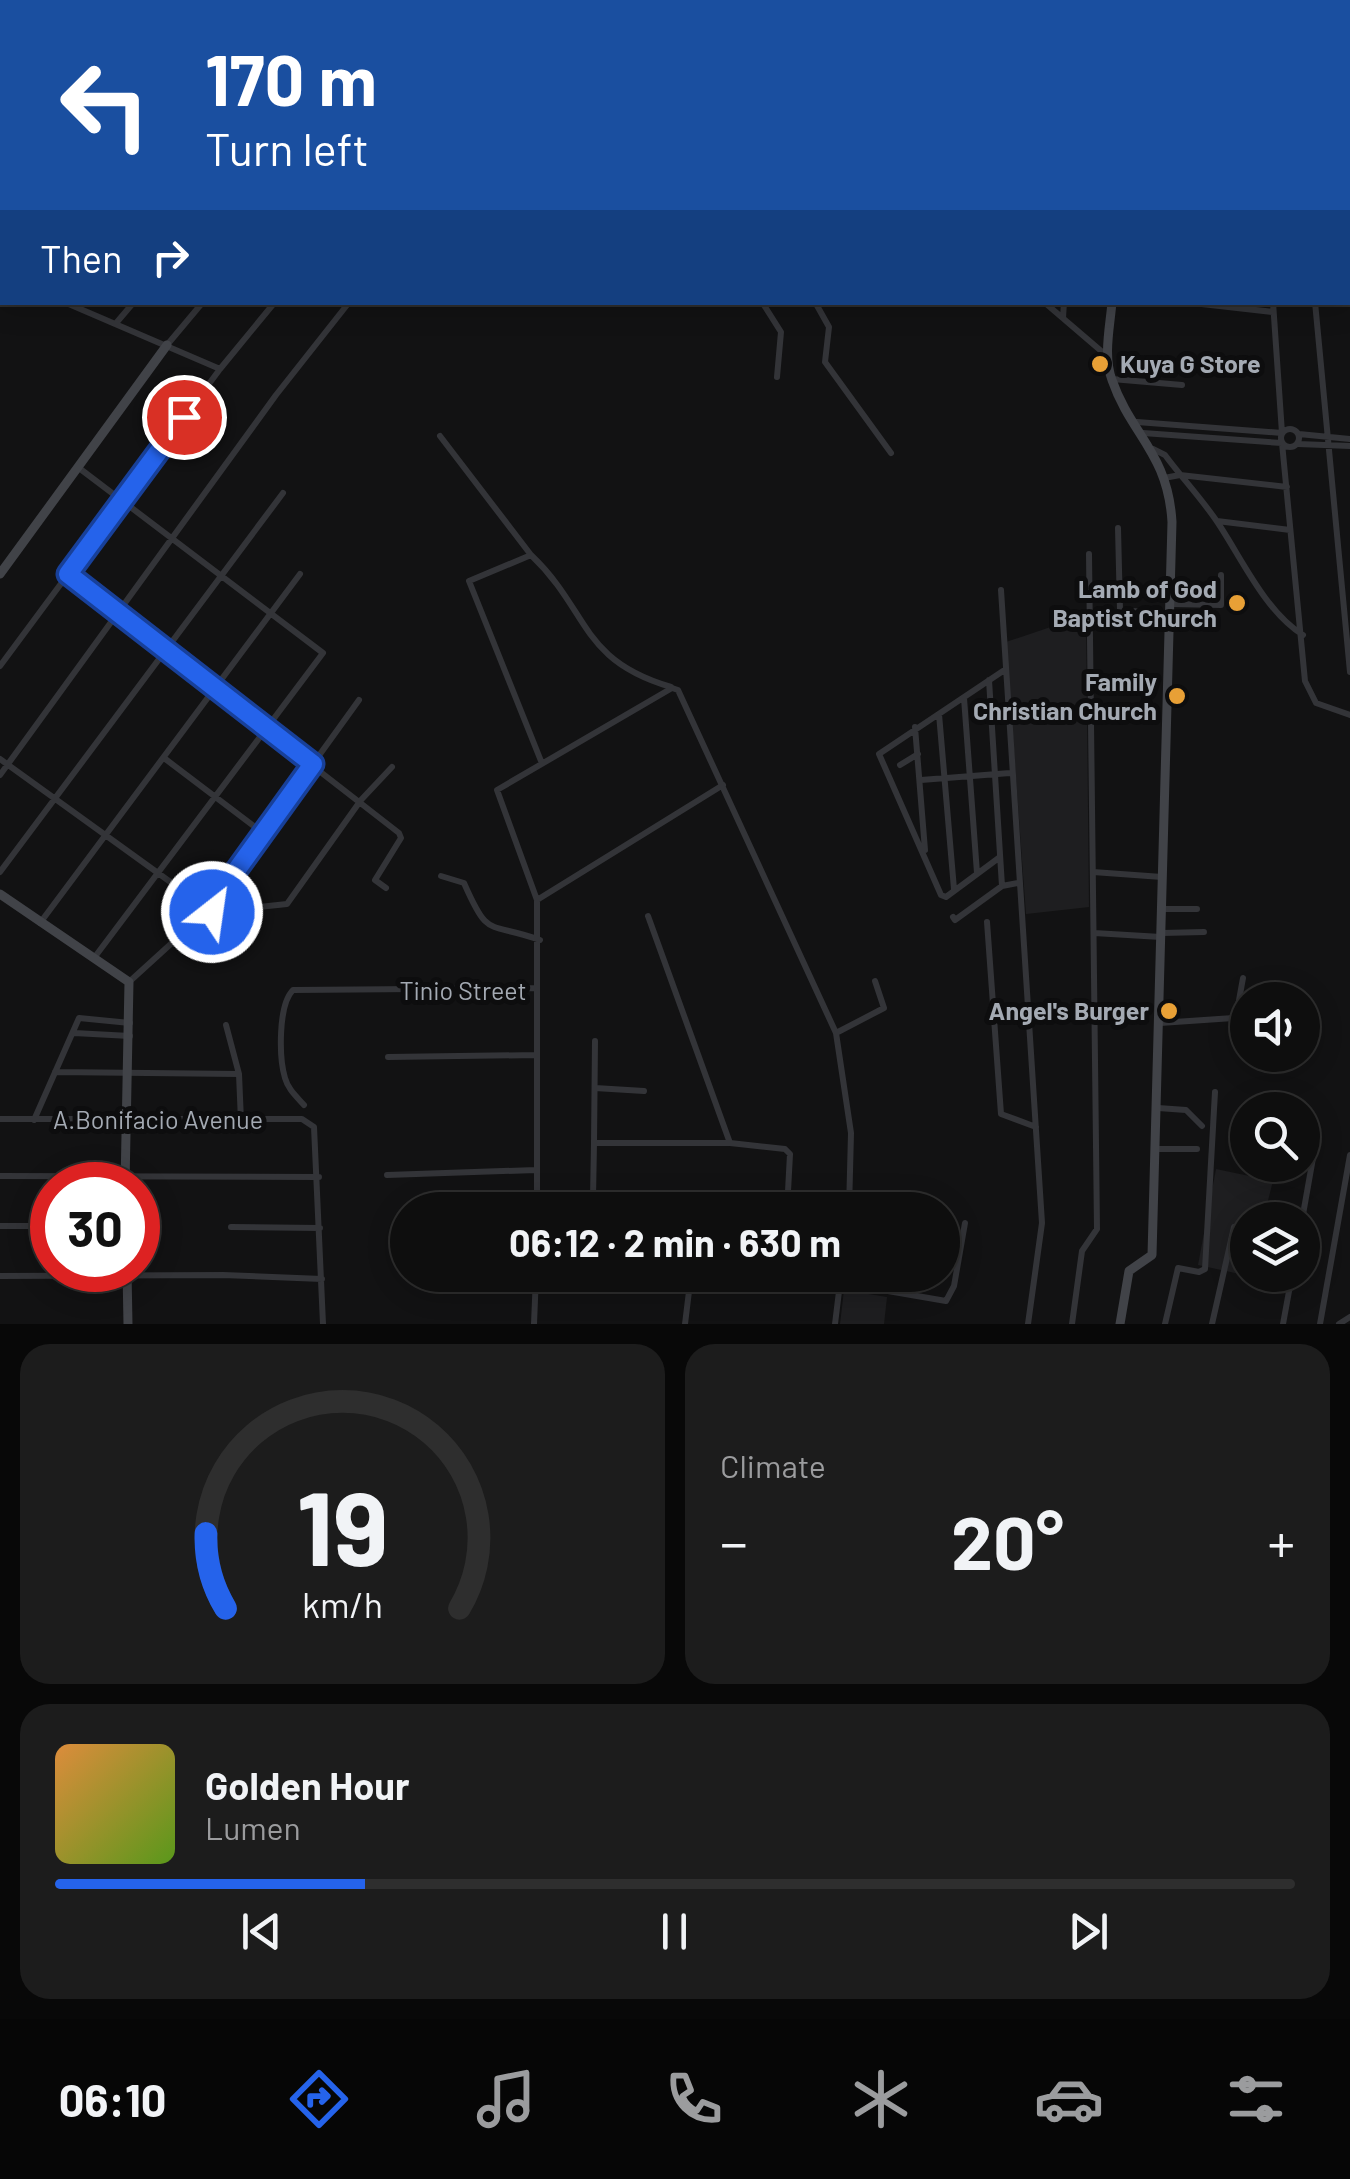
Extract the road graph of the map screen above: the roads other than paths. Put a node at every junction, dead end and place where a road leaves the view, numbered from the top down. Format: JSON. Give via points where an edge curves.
{"nodes":[{"id":1,"x":71,"y":305,"type":"edge"},
{"id":2,"x":132,"y":305,"type":"edge"},
{"id":3,"x":200,"y":305,"type":"edge"},
{"id":4,"x":273,"y":305,"type":"edge"},
{"id":5,"x":347,"y":305,"type":"dead end"},
{"id":6,"x":764,"y":305,"type":"edge"},
{"id":7,"x":816,"y":305,"type":"edge"},
{"id":8,"x":1048,"y":305,"type":"edge"},
{"id":9,"x":1064,"y":305,"type":"edge"},
{"id":10,"x":1112,"y":305,"type":"edge"},
{"id":11,"x":1211,"y":305,"type":"edge"},
{"id":12,"x":1273,"y":305,"type":"edge"},
{"id":13,"x":1315,"y":305,"type":"edge"},
{"id":14,"x":1274,"y":312,"type":"junction"},
{"id":15,"x":1063,"y":318,"type":"junction"},
{"id":16,"x":118,"y":322,"type":"junction"},
{"id":17,"x":167,"y":345,"type":"junction"},
{"id":18,"x":1108,"y":356,"type":"junction"},
{"id":19,"x":220,"y":369,"type":"junction"},
{"id":20,"x":777,"y":377,"type":"dead end"},
{"id":21,"x":1112,"y":379,"type":"junction"},
{"id":22,"x":1182,"y":385,"type":"dead end"},
{"id":23,"x":1136,"y":422,"type":"junction"},
{"id":24,"x":1143,"y":433,"type":"junction"},
{"id":25,"x":1299,"y":434,"type":"junction"},
{"id":26,"x":440,"y":436,"type":"dead end"},
{"id":27,"x":1282,"y":438,"type":"junction"},
{"id":28,"x":1328,"y":441,"type":"junction"},
{"id":29,"x":1350,"y":443,"type":"edge"},
{"id":30,"x":1298,"y":444,"type":"junction"},
{"id":31,"x":1153,"y":448,"type":"junction"},
{"id":32,"x":891,"y":453,"type":"dead end"},
{"id":33,"x":78,"y":468,"type":"junction"},
{"id":34,"x":1180,"y":475,"type":"junction"},
{"id":35,"x":1164,"y":478,"type":"junction"},
{"id":36,"x":1287,"y":487,"type":"junction"},
{"id":37,"x":283,"y":492,"type":"dead end"},
{"id":38,"x":121,"y":500,"type":"junction"},
{"id":39,"x":1216,"y":520,"type":"junction"},
{"id":40,"x":1118,"y":528,"type":"dead end"},
{"id":41,"x":1290,"y":530,"type":"junction"},
{"id":42,"x":173,"y":537,"type":"junction"},
{"id":43,"x":1088,"y":554,"type":"dead end"},
{"id":44,"x":531,"y":555,"type":"junction"},
{"id":45,"x":0,"y":574,"type":"edge"},
{"id":46,"x":68,"y":574,"type":"junction"},
{"id":47,"x":300,"y":574,"type":"dead end"},
{"id":48,"x":221,"y":575,"type":"junction"},
{"id":49,"x":1221,"y":575,"type":"dead end"},
{"id":50,"x":1001,"y":590,"type":"dead end"},
{"id":51,"x":1170,"y":609,"type":"junction"},
{"id":52,"x":118,"y":612,"type":"junction"},
{"id":53,"x":272,"y":614,"type":"junction"},
{"id":54,"x":1304,"y":636,"type":"junction"},
{"id":55,"x":165,"y":647,"type":"junction"},
{"id":56,"x":0,"y":666,"type":"edge"},
{"id":57,"x":1003,"y":670,"type":"junction"},
{"id":58,"x":1350,"y":672,"type":"edge"},
{"id":59,"x":989,"y":680,"type":"junction"},
{"id":60,"x":216,"y":688,"type":"junction"},
{"id":61,"x":672,"y":688,"type":"junction"},
{"id":62,"x":964,"y":697,"type":"junction"},
{"id":63,"x":359,"y":700,"type":"dead end"},
{"id":64,"x":939,"y":714,"type":"junction"},
{"id":65,"x":1350,"y":715,"type":"edge"},
{"id":66,"x":914,"y":727,"type":"junction"},
{"id":67,"x":268,"y":728,"type":"junction"},
{"id":68,"x":918,"y":754,"type":"junction"},
{"id":69,"x":0,"y":758,"type":"edge"},
{"id":70,"x":164,"y":758,"type":"junction"},
{"id":71,"x":542,"y":762,"type":"junction"},
{"id":72,"x":8,"y":764,"type":"junction"},
{"id":73,"x":313,"y":764,"type":"junction"},
{"id":74,"x":900,"y":765,"type":"dead end"},
{"id":75,"x":392,"y":767,"type":"dead end"},
{"id":76,"x":1010,"y":773,"type":"junction"},
{"id":77,"x":995,"y":774,"type":"junction"},
{"id":78,"x":0,"y":775,"type":"edge"},
{"id":79,"x":970,"y":776,"type":"junction"},
{"id":80,"x":946,"y":778,"type":"junction"},
{"id":81,"x":921,"y":780,"type":"junction"},
{"id":82,"x":723,"y":785,"type":"junction"},
{"id":83,"x":214,"y":798,"type":"junction"},
{"id":84,"x":54,"y":800,"type":"junction"},
{"id":85,"x":361,"y":800,"type":"junction"},
{"id":86,"x":263,"y":833,"type":"junction"},
{"id":87,"x":106,"y":839,"type":"junction"},
{"id":88,"x":925,"y":857,"type":"junction"},
{"id":89,"x":1000,"y":857,"type":"junction"},
{"id":90,"x":0,"y":872,"type":"edge"},
{"id":91,"x":1093,"y":872,"type":"junction"},
{"id":92,"x":977,"y":873,"type":"junction"},
{"id":93,"x":157,"y":876,"type":"junction"},
{"id":94,"x":441,"y":876,"type":"dead end"},
{"id":95,"x":1164,"y":878,"type":"junction"},
{"id":96,"x":1018,"y":883,"type":"junction"},
{"id":97,"x":1002,"y":886,"type":"junction"},
{"id":98,"x":386,"y":888,"type":"dead end"},
{"id":99,"x":954,"y":890,"type":"junction"},
{"id":100,"x":0,"y":894,"type":"edge"},
{"id":101,"x":538,"y":900,"type":"junction"},
{"id":102,"x":1162,"y":909,"type":"junction"},
{"id":103,"x":1196,"y":909,"type":"dead end"},
{"id":104,"x":207,"y":911,"type":"junction"},
{"id":105,"x":648,"y":916,"type":"dead end"},
{"id":106,"x":952,"y":917,"type":"dead end"},
{"id":107,"x":987,"y":922,"type":"dead end"},
{"id":108,"x":40,"y":924,"type":"junction"},
{"id":109,"x":1204,"y":932,"type":"dead end"},
{"id":110,"x":1094,"y":933,"type":"junction"},
{"id":111,"x":1162,"y":935,"type":"junction"},
{"id":112,"x":540,"y":940,"type":"junction"},
{"id":113,"x":92,"y":960,"type":"junction"},
{"id":114,"x":1244,"y":978,"type":"dead end"},
{"id":115,"x":875,"y":981,"type":"dead end"},
{"id":116,"x":129,"y":982,"type":"junction"},
{"id":117,"x":1243,"y":982,"type":"edge"},
{"id":118,"x":537,"y":988,"type":"junction"},
{"id":119,"x":1230,"y":1017,"type":"edge"},
{"id":120,"x":1160,"y":1023,"type":"junction"},
{"id":121,"x":130,"y":1024,"type":"junction"},
{"id":122,"x":226,"y":1025,"type":"dead end"},
{"id":123,"x":74,"y":1033,"type":"junction"},
{"id":124,"x":836,"y":1033,"type":"junction"},
{"id":125,"x":131,"y":1036,"type":"junction"},
{"id":126,"x":594,"y":1041,"type":"dead end"},
{"id":127,"x":536,"y":1055,"type":"junction"},
{"id":128,"x":388,"y":1057,"type":"dead end"},
{"id":129,"x":55,"y":1072,"type":"junction"},
{"id":130,"x":130,"y":1074,"type":"junction"},
{"id":131,"x":239,"y":1074,"type":"junction"},
{"id":132,"x":594,"y":1088,"type":"junction"},
{"id":133,"x":644,"y":1091,"type":"dead end"},
{"id":134,"x":1215,"y":1092,"type":"dead end"},
{"id":135,"x":304,"y":1104,"type":"dead end"},
{"id":136,"x":1158,"y":1108,"type":"junction"},
{"id":137,"x":0,"y":1119,"type":"edge"},
{"id":138,"x":34,"y":1120,"type":"junction"},
{"id":139,"x":127,"y":1120,"type":"junction"},
{"id":140,"x":241,"y":1121,"type":"junction"},
{"id":141,"x":1036,"y":1123,"type":"junction"},
{"id":142,"x":1202,"y":1126,"type":"dead end"},
{"id":143,"x":594,"y":1143,"type":"junction"},
{"id":144,"x":730,"y":1143,"type":"junction"},
{"id":145,"x":1156,"y":1149,"type":"junction"},
{"id":146,"x":1197,"y":1149,"type":"dead end"},
{"id":147,"x":1350,"y":1155,"type":"edge"},
{"id":148,"x":126,"y":1162,"type":"edge"},
{"id":149,"x":536,"y":1170,"type":"junction"},
{"id":150,"x":388,"y":1175,"type":"dead end"},
{"id":151,"x":0,"y":1176,"type":"edge"},
{"id":152,"x":319,"y":1176,"type":"junction"},
{"id":153,"x":30,"y":1177,"type":"edge"},
{"id":154,"x":160,"y":1180,"type":"edge"},
{"id":155,"x":537,"y":1192,"type":"edge"},
{"id":156,"x":592,"y":1192,"type":"edge"},
{"id":157,"x":788,"y":1192,"type":"edge"},
{"id":158,"x":849,"y":1192,"type":"edge"},
{"id":159,"x":965,"y":1223,"type":"dead end"},
{"id":160,"x":0,"y":1226,"type":"edge"},
{"id":161,"x":30,"y":1226,"type":"edge"},
{"id":162,"x":231,"y":1227,"type":"dead end"},
{"id":163,"x":320,"y":1228,"type":"junction"},
{"id":164,"x":1230,"y":1245,"type":"edge"},
{"id":165,"x":960,"y":1252,"type":"edge"},
{"id":166,"x":160,"y":1274,"type":"edge"},
{"id":167,"x":30,"y":1275,"type":"edge"},
{"id":168,"x":0,"y":1276,"type":"edge"},
{"id":169,"x":322,"y":1279,"type":"junction"},
{"id":170,"x":127,"y":1292,"type":"edge"},
{"id":171,"x":535,"y":1292,"type":"edge"},
{"id":172,"x":689,"y":1292,"type":"edge"},
{"id":173,"x":839,"y":1292,"type":"edge"},
{"id":174,"x":901,"y":1292,"type":"edge"},
{"id":175,"x":951,"y":1292,"type":"edge"},
{"id":176,"x":1289,"y":1292,"type":"edge"},
{"id":177,"x":1350,"y":1317,"type":"edge"},
{"id":178,"x":128,"y":1324,"type":"edge"},
{"id":179,"x":323,"y":1324,"type":"edge"},
{"id":180,"x":534,"y":1324,"type":"edge"},
{"id":181,"x":685,"y":1324,"type":"edge"},
{"id":182,"x":835,"y":1324,"type":"edge"},
{"id":183,"x":1028,"y":1324,"type":"edge"},
{"id":184,"x":1072,"y":1324,"type":"edge"},
{"id":185,"x":1120,"y":1324,"type":"edge"},
{"id":186,"x":1165,"y":1324,"type":"edge"},
{"id":187,"x":1212,"y":1324,"type":"edge"},
{"id":188,"x":1283,"y":1324,"type":"edge"},
{"id":189,"x":1320,"y":1324,"type":"edge"},
{"id":190,"x":1338,"y":1324,"type":"edge"}],
"edges":[{"from":1,"to":16,"type":"street"},
{"from":2,"to":16,"type":"street"},
{"from":3,"to":17,"type":"street"},
{"from":4,"to":19,"type":"street"},
{"from":5,"to":42,"type":"street"},
{"from":6,"to":20,"type":"street","via":[[781,332]]},
{"from":7,"to":32,"type":"street","via":[[829,327],[825,362]]},
{"from":8,"to":15,"type":"street"},
{"from":9,"to":15,"type":"street"},
{"from":10,"to":18,"type":"street"},
{"from":11,"to":14,"type":"street"},
{"from":12,"to":14,"type":"street"},
{"from":13,"to":28,"type":"street"},
{"from":14,"to":27,"type":"street"},
{"from":15,"to":18,"type":"street"},
{"from":16,"to":17,"type":"street"},
{"from":17,"to":19,"type":"street"},
{"from":17,"to":33,"type":"street"},
{"from":18,"to":21,"type":"street"},
{"from":19,"to":38,"type":"street"},
{"from":21,"to":22,"type":"street"},
{"from":21,"to":23,"type":"street"},
{"from":23,"to":24,"type":"street"},
{"from":23,"to":27,"type":"street"},
{"from":24,"to":27,"type":"street"},
{"from":24,"to":31,"type":"street"},
{"from":25,"to":27,"type":"street","via":[[1289,428]]},
{"from":25,"to":28,"type":"street"},
{"from":25,"to":30,"type":"street"},
{"from":26,"to":44,"type":"street"},
{"from":27,"to":30,"type":"street","via":[[1290,448]]},
{"from":27,"to":36,"type":"street"},
{"from":28,"to":29,"type":"street"},
{"from":28,"to":30,"type":"street"},
{"from":28,"to":58,"type":"street"},
{"from":31,"to":34,"type":"street"},
{"from":31,"to":35,"type":"street"},
{"from":33,"to":38,"type":"street"},
{"from":33,"to":45,"type":"street"},
{"from":34,"to":35,"type":"street"},
{"from":34,"to":36,"type":"street"},
{"from":34,"to":39,"type":"street"},
{"from":35,"to":51,"type":"street","via":[[1172,522]]},
{"from":36,"to":41,"type":"street"},
{"from":37,"to":48,"type":"street"},
{"from":38,"to":42,"type":"street"},
{"from":38,"to":46,"type":"street"},
{"from":39,"to":41,"type":"street"},
{"from":39,"to":54,"type":"street","via":[[1250,576]]},
{"from":40,"to":51,"type":"street","via":[[1120,610]]},
{"from":41,"to":54,"type":"street"},
{"from":42,"to":48,"type":"street"},
{"from":42,"to":52,"type":"street"},
{"from":43,"to":91,"type":"street"},
{"from":44,"to":61,"type":"street","via":[[610,660]]},
{"from":44,"to":71,"type":"street","via":[[468,582]]},
{"from":46,"to":52,"type":"street"},
{"from":46,"to":56,"type":"street"},
{"from":47,"to":53,"type":"street"},
{"from":48,"to":53,"type":"street"},
{"from":48,"to":55,"type":"street"},
{"from":49,"to":51,"type":"street","via":[[1221,605]]},
{"from":50,"to":57,"type":"street"},
{"from":51,"to":95,"type":"street"},
{"from":52,"to":55,"type":"street"},
{"from":52,"to":72,"type":"street"},
{"from":53,"to":60,"type":"street"},
{"from":53,"to":67,"type":"street","via":[[323,653]]},
{"from":54,"to":65,"type":"street","via":[[1309,692],[1329,711]]},
{"from":55,"to":60,"type":"street"},
{"from":55,"to":84,"type":"street"},
{"from":57,"to":59,"type":"street"},
{"from":57,"to":76,"type":"street"},
{"from":59,"to":62,"type":"street"},
{"from":59,"to":77,"type":"street"},
{"from":60,"to":67,"type":"street"},
{"from":60,"to":70,"type":"street"},
{"from":61,"to":71,"type":"street"},
{"from":61,"to":82,"type":"street","via":[[682,695]]},
{"from":62,"to":64,"type":"street"},
{"from":62,"to":79,"type":"street"},
{"from":63,"to":73,"type":"street"},
{"from":64,"to":66,"type":"street"},
{"from":64,"to":80,"type":"street"},
{"from":66,"to":68,"type":"street"},
{"from":66,"to":88,"type":"street","via":[[879,754]]},
{"from":67,"to":73,"type":"street"},
{"from":67,"to":83,"type":"street"},
{"from":68,"to":74,"type":"street"},
{"from":68,"to":81,"type":"street"},
{"from":69,"to":72,"type":"street"},
{"from":70,"to":83,"type":"street"},
{"from":70,"to":87,"type":"street"},
{"from":71,"to":101,"type":"street","via":[[501,784],[496,799]]},
{"from":72,"to":78,"type":"street"},
{"from":72,"to":84,"type":"street"},
{"from":73,"to":85,"type":"street"},
{"from":73,"to":86,"type":"street"},
{"from":75,"to":85,"type":"street"},
{"from":76,"to":77,"type":"street"},
{"from":76,"to":96,"type":"street"},
{"from":77,"to":79,"type":"street"},
{"from":77,"to":89,"type":"street"},
{"from":79,"to":80,"type":"street"},
{"from":79,"to":92,"type":"street"},
{"from":80,"to":81,"type":"street"},
{"from":80,"to":99,"type":"street"},
{"from":81,"to":88,"type":"street"},
{"from":82,"to":101,"type":"street"},
{"from":82,"to":124,"type":"street"},
{"from":83,"to":86,"type":"street"},
{"from":83,"to":93,"type":"street"},
{"from":84,"to":87,"type":"street"},
{"from":84,"to":90,"type":"street"},
{"from":85,"to":98,"type":"street","via":[[400,836],[375,880]]},
{"from":85,"to":104,"type":"street","via":[[287,904]]},
{"from":86,"to":104,"type":"street"},
{"from":87,"to":93,"type":"street"},
{"from":87,"to":108,"type":"street"},
{"from":88,"to":99,"type":"street","via":[[941,896]]},
{"from":89,"to":92,"type":"street"},
{"from":89,"to":97,"type":"street"},
{"from":91,"to":95,"type":"street"},
{"from":91,"to":110,"type":"street"},
{"from":92,"to":99,"type":"street"},
{"from":93,"to":104,"type":"street"},
{"from":93,"to":113,"type":"street"},
{"from":94,"to":112,"type":"street","via":[[464,883],[492,930]]},
{"from":95,"to":102,"type":"street"},
{"from":96,"to":97,"type":"street"},
{"from":96,"to":141,"type":"street"},
{"from":97,"to":106,"type":"street"},
{"from":100,"to":108,"type":"street"},
{"from":101,"to":112,"type":"street"},
{"from":102,"to":103,"type":"street"},
{"from":102,"to":111,"type":"street"},
{"from":104,"to":116,"type":"street"},
{"from":105,"to":144,"type":"street"},
{"from":107,"to":141,"type":"street","via":[[1000,1108],[1004,1117]]},
{"from":108,"to":113,"type":"street"},
{"from":109,"to":111,"type":"street"},
{"from":110,"to":111,"type":"street"},
{"from":110,"to":184,"type":"street","via":[[1097,1229],[1082,1252]]},
{"from":111,"to":120,"type":"street"},
{"from":112,"to":118,"type":"street"},
{"from":113,"to":116,"type":"street"},
{"from":114,"to":117,"type":"street"},
{"from":115,"to":124,"type":"street","via":[[884,1008]]},
{"from":116,"to":121,"type":"street"},
{"from":118,"to":127,"type":"street","name":"Tinio Street"},
{"from":118,"to":135,"type":"street","name":"Tinio Street","via":[[293,990],[286,999],[282,1067]]},
{"from":119,"to":120,"type":"street"},
{"from":120,"to":136,"type":"street"},
{"from":121,"to":123,"type":"street","via":[[82,1016]]},
{"from":121,"to":125,"type":"street"},
{"from":122,"to":131,"type":"street"},
{"from":123,"to":125,"type":"street"},
{"from":123,"to":129,"type":"street"},
{"from":124,"to":158,"type":"street","via":[[851,1133]]},
{"from":125,"to":130,"type":"street"},
{"from":126,"to":132,"type":"street"},
{"from":127,"to":128,"type":"street"},
{"from":127,"to":149,"type":"street","name":"Tinio Street"},
{"from":129,"to":130,"type":"street"},
{"from":129,"to":138,"type":"street"},
{"from":130,"to":131,"type":"street"},
{"from":130,"to":139,"type":"street"},
{"from":131,"to":140,"type":"street"},
{"from":132,"to":133,"type":"street"},
{"from":132,"to":143,"type":"street"},
{"from":134,"to":186,"type":"street","via":[[1205,1269],[1178,1268]]},
{"from":136,"to":142,"type":"street","via":[[1186,1110]]},
{"from":136,"to":145,"type":"street"},
{"from":137,"to":138,"type":"street","name":"A.Bonifacio Avenue"},
{"from":138,"to":139,"type":"street","name":"A.Bonifacio Avenue"},
{"from":139,"to":140,"type":"street","name":"A.Bonifacio Avenue"},
{"from":139,"to":148,"type":"street"},
{"from":140,"to":152,"type":"street","name":"A.Bonifacio Avenue","via":[[302,1119],[314,1127]]},
{"from":141,"to":183,"type":"street","via":[[1042,1223]]},
{"from":143,"to":144,"type":"street"},
{"from":143,"to":156,"type":"street"},
{"from":144,"to":157,"type":"street","via":[[790,1154]]},
{"from":145,"to":146,"type":"street"},
{"from":145,"to":185,"type":"street","via":[[1152,1255],[1129,1271]]},
{"from":147,"to":189,"type":"street"},
{"from":149,"to":150,"type":"street"},
{"from":149,"to":155,"type":"street","name":"Tinio Street"},
{"from":151,"to":153,"type":"street"},
{"from":152,"to":154,"type":"street"},
{"from":152,"to":163,"type":"street"},
{"from":159,"to":165,"type":"street"},
{"from":160,"to":161,"type":"street"},
{"from":162,"to":163,"type":"street"},
{"from":163,"to":169,"type":"street"},
{"from":164,"to":187,"type":"street"},
{"from":166,"to":169,"type":"street"},
{"from":167,"to":168,"type":"street"},
{"from":169,"to":179,"type":"street"},
{"from":170,"to":178,"type":"street"},
{"from":171,"to":180,"type":"street"},
{"from":172,"to":181,"type":"street"},
{"from":173,"to":182,"type":"street"},
{"from":174,"to":175,"type":"street","via":[[946,1301]]},
{"from":176,"to":188,"type":"street"},
{"from":177,"to":190,"type":"street"}]}
